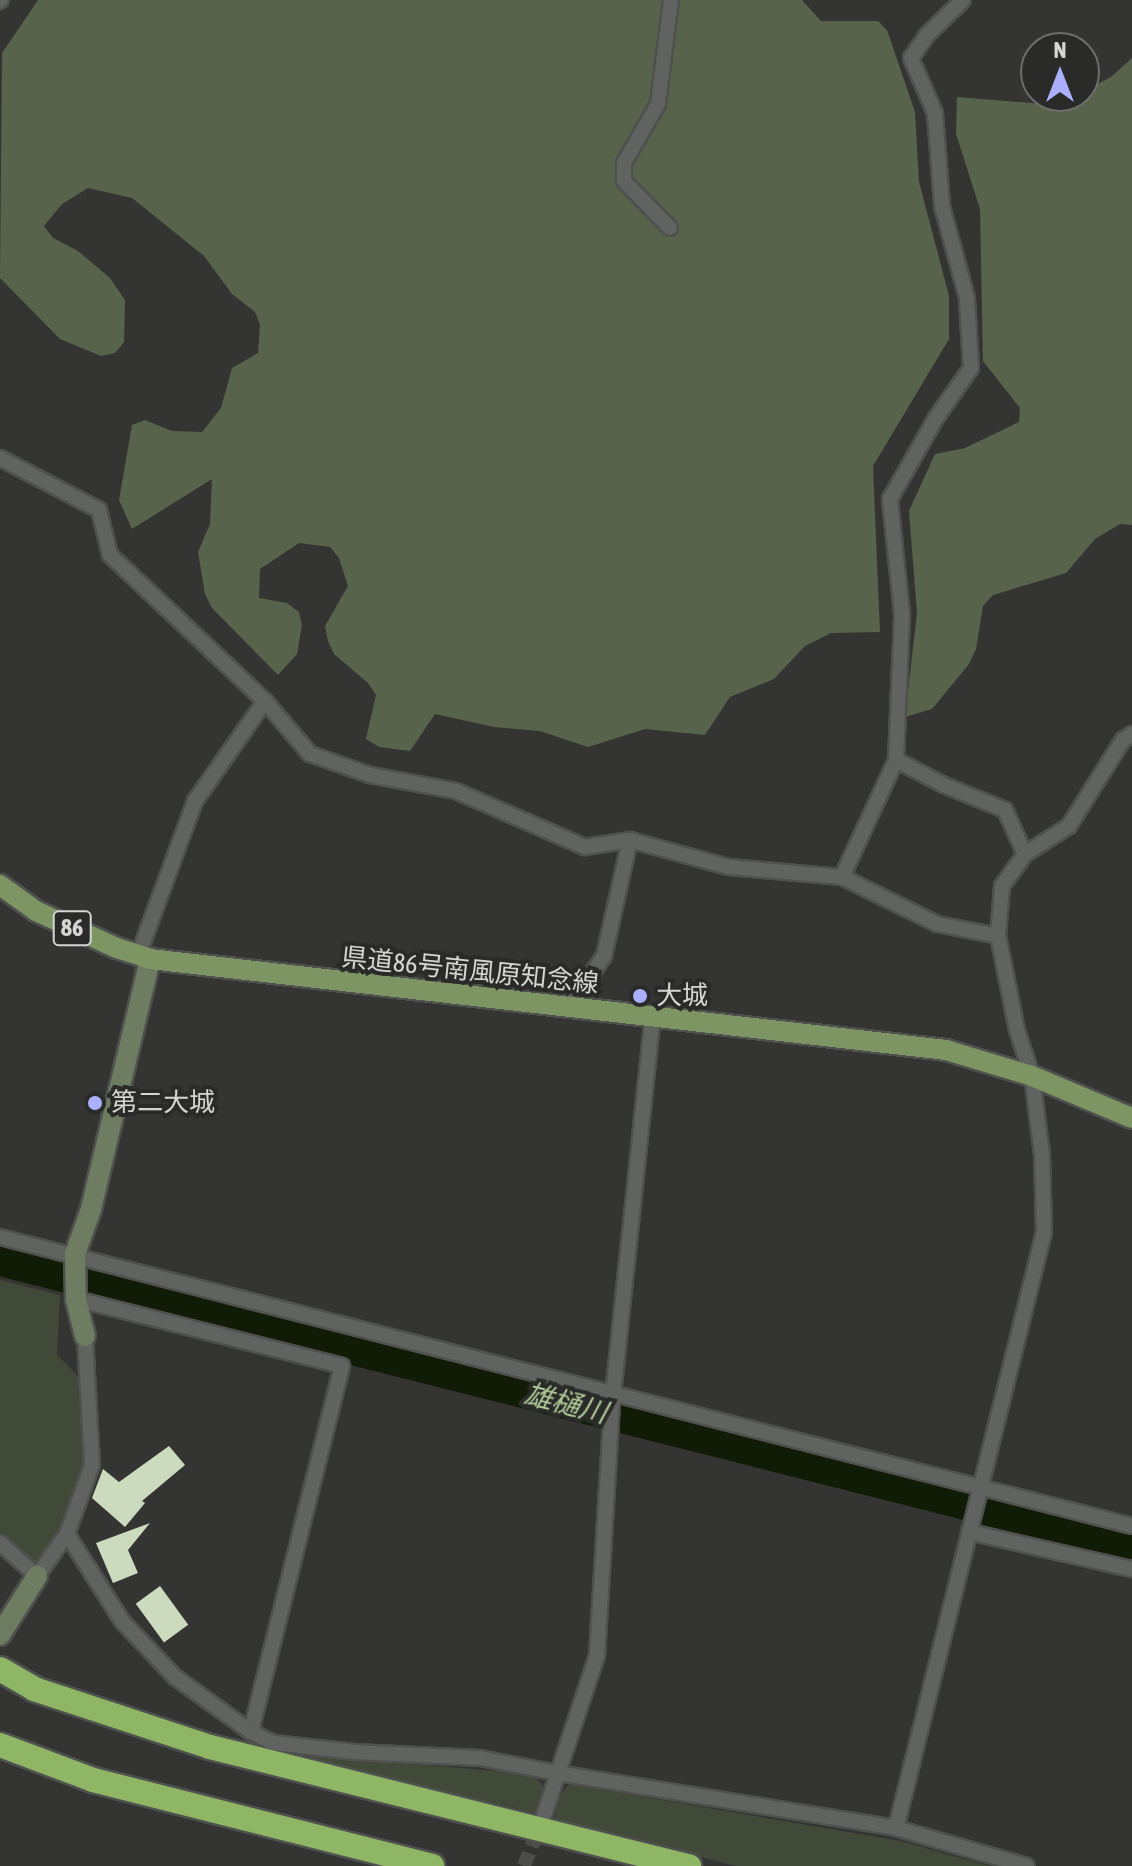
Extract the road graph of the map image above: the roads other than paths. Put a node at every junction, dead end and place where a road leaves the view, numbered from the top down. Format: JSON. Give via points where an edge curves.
{"nodes":[{"id":1,"x":671,"y":0,"type":"edge"},
{"id":2,"x":963,"y":0,"type":"edge"},
{"id":3,"x":670,"y":228,"type":"dead end"},
{"id":4,"x":0,"y":458,"type":"edge"},
{"id":5,"x":265,"y":701,"type":"junction"},
{"id":6,"x":1132,"y":734,"type":"edge"},
{"id":7,"x":896,"y":760,"type":"junction"},
{"id":8,"x":630,"y":840,"type":"junction"},
{"id":9,"x":1025,"y":854,"type":"junction"},
{"id":10,"x":842,"y":877,"type":"junction"},
{"id":11,"x":0,"y":885,"type":"edge"},
{"id":12,"x":998,"y":936,"type":"junction"},
{"id":13,"x":144,"y":957,"type":"junction"},
{"id":14,"x":568,"y":1008,"type":"junction"},
{"id":15,"x":653,"y":1017,"type":"junction"},
{"id":16,"x":1032,"y":1076,"type":"junction"},
{"id":17,"x":1132,"y":1118,"type":"edge"},
{"id":18,"x":0,"y":1237,"type":"edge"},
{"id":19,"x":74,"y":1259,"type":"junction"},
{"id":20,"x":76,"y":1296,"type":"junction"},
{"id":21,"x":85,"y":1336,"type":"joint"},
{"id":22,"x":613,"y":1400,"type":"junction"},
{"id":23,"x":979,"y":1487,"type":"junction"},
{"id":24,"x":1132,"y":1526,"type":"edge"},
{"id":25,"x":969,"y":1532,"type":"junction"},
{"id":26,"x":67,"y":1534,"type":"junction"},
{"id":27,"x":0,"y":1543,"type":"edge"},
{"id":28,"x":1132,"y":1569,"type":"edge"},
{"id":29,"x":37,"y":1576,"type":"junction"},
{"id":30,"x":0,"y":1635,"type":"edge"},
{"id":31,"x":0,"y":1669,"type":"edge"},
{"id":32,"x":251,"y":1732,"type":"junction"},
{"id":33,"x":0,"y":1745,"type":"edge"},
{"id":34,"x":557,"y":1773,"type":"junction"},
{"id":35,"x":543,"y":1818,"type":"tunnel mouth"},
{"id":36,"x":896,"y":1828,"type":"junction"},
{"id":37,"x":432,"y":1866,"type":"edge"},
{"id":38,"x":689,"y":1866,"type":"edge"},
{"id":39,"x":1027,"y":1866,"type":"edge"}],
"edges":[{"from":1,"to":3,"type":"street","via":[[658,104],[624,163],[624,181]]},
{"from":2,"to":7,"type":"street","via":[[911,58],[935,113],[942,206],[967,298],[971,368],[890,499],[902,614]]},
{"from":4,"to":5,"type":"street","via":[[99,510],[110,555]]},
{"from":5,"to":8,"type":"street","via":[[310,754],[370,775],[456,791],[585,847]]},
{"from":5,"to":13,"type":"street","via":[[195,801]]},
{"from":6,"to":9,"type":"street","via":[[1123,740],[1069,826]]},
{"from":7,"to":9,"type":"street","via":[[1005,810]]},
{"from":7,"to":10,"type":"street"},
{"from":8,"to":10,"type":"street","via":[[729,867]]},
{"from":8,"to":14,"type":"street","via":[[604,956]]},
{"from":9,"to":12,"type":"street","via":[[1002,886]]},
{"from":10,"to":12,"type":"street","via":[[937,924]]},
{"from":11,"to":13,"type":"main road","name":"県道86号南風原知念線","number":"86","via":[[36,911]]},
{"from":12,"to":16,"type":"street"},
{"from":13,"to":14,"type":"main road","name":"県道86号南風原知念線","number":"86"},
{"from":13,"to":19,"type":"street","via":[[91,1209]]},
{"from":14,"to":15,"type":"main road","name":"県道86号南風原知念線","number":"86"},
{"from":15,"to":16,"type":"main road","name":"県道86号南風原知念線","number":"86","via":[[946,1050]]},
{"from":15,"to":22,"type":"street"},
{"from":16,"to":17,"type":"main road","name":"県道86号南風原知念線","number":"86"},
{"from":16,"to":23,"type":"street","via":[[1044,1232]]},
{"from":18,"to":19,"type":"street"},
{"from":19,"to":20,"type":"street"},
{"from":19,"to":22,"type":"street"},
{"from":20,"to":21,"type":"street"},
{"from":20,"to":32,"type":"street","via":[[342,1366]]},
{"from":21,"to":26,"type":"street","via":[[92,1465]]},
{"from":22,"to":23,"type":"street"},
{"from":22,"to":34,"type":"street","via":[[597,1656]]},
{"from":23,"to":24,"type":"street"},
{"from":23,"to":25,"type":"street"},
{"from":25,"to":28,"type":"street"},
{"from":25,"to":36,"type":"street"},
{"from":26,"to":29,"type":"street"},
{"from":26,"to":32,"type":"street","via":[[122,1621],[175,1677]]},
{"from":27,"to":29,"type":"street"},
{"from":29,"to":30,"type":"street"},
{"from":31,"to":38,"type":"highway","via":[[34,1689],[210,1747]]},
{"from":32,"to":34,"type":"street","via":[[274,1743],[480,1758]]},
{"from":33,"to":37,"type":"highway","via":[[93,1780]]},
{"from":34,"to":35,"type":"street"},
{"from":34,"to":36,"type":"street"},
{"from":36,"to":39,"type":"street"}]}
